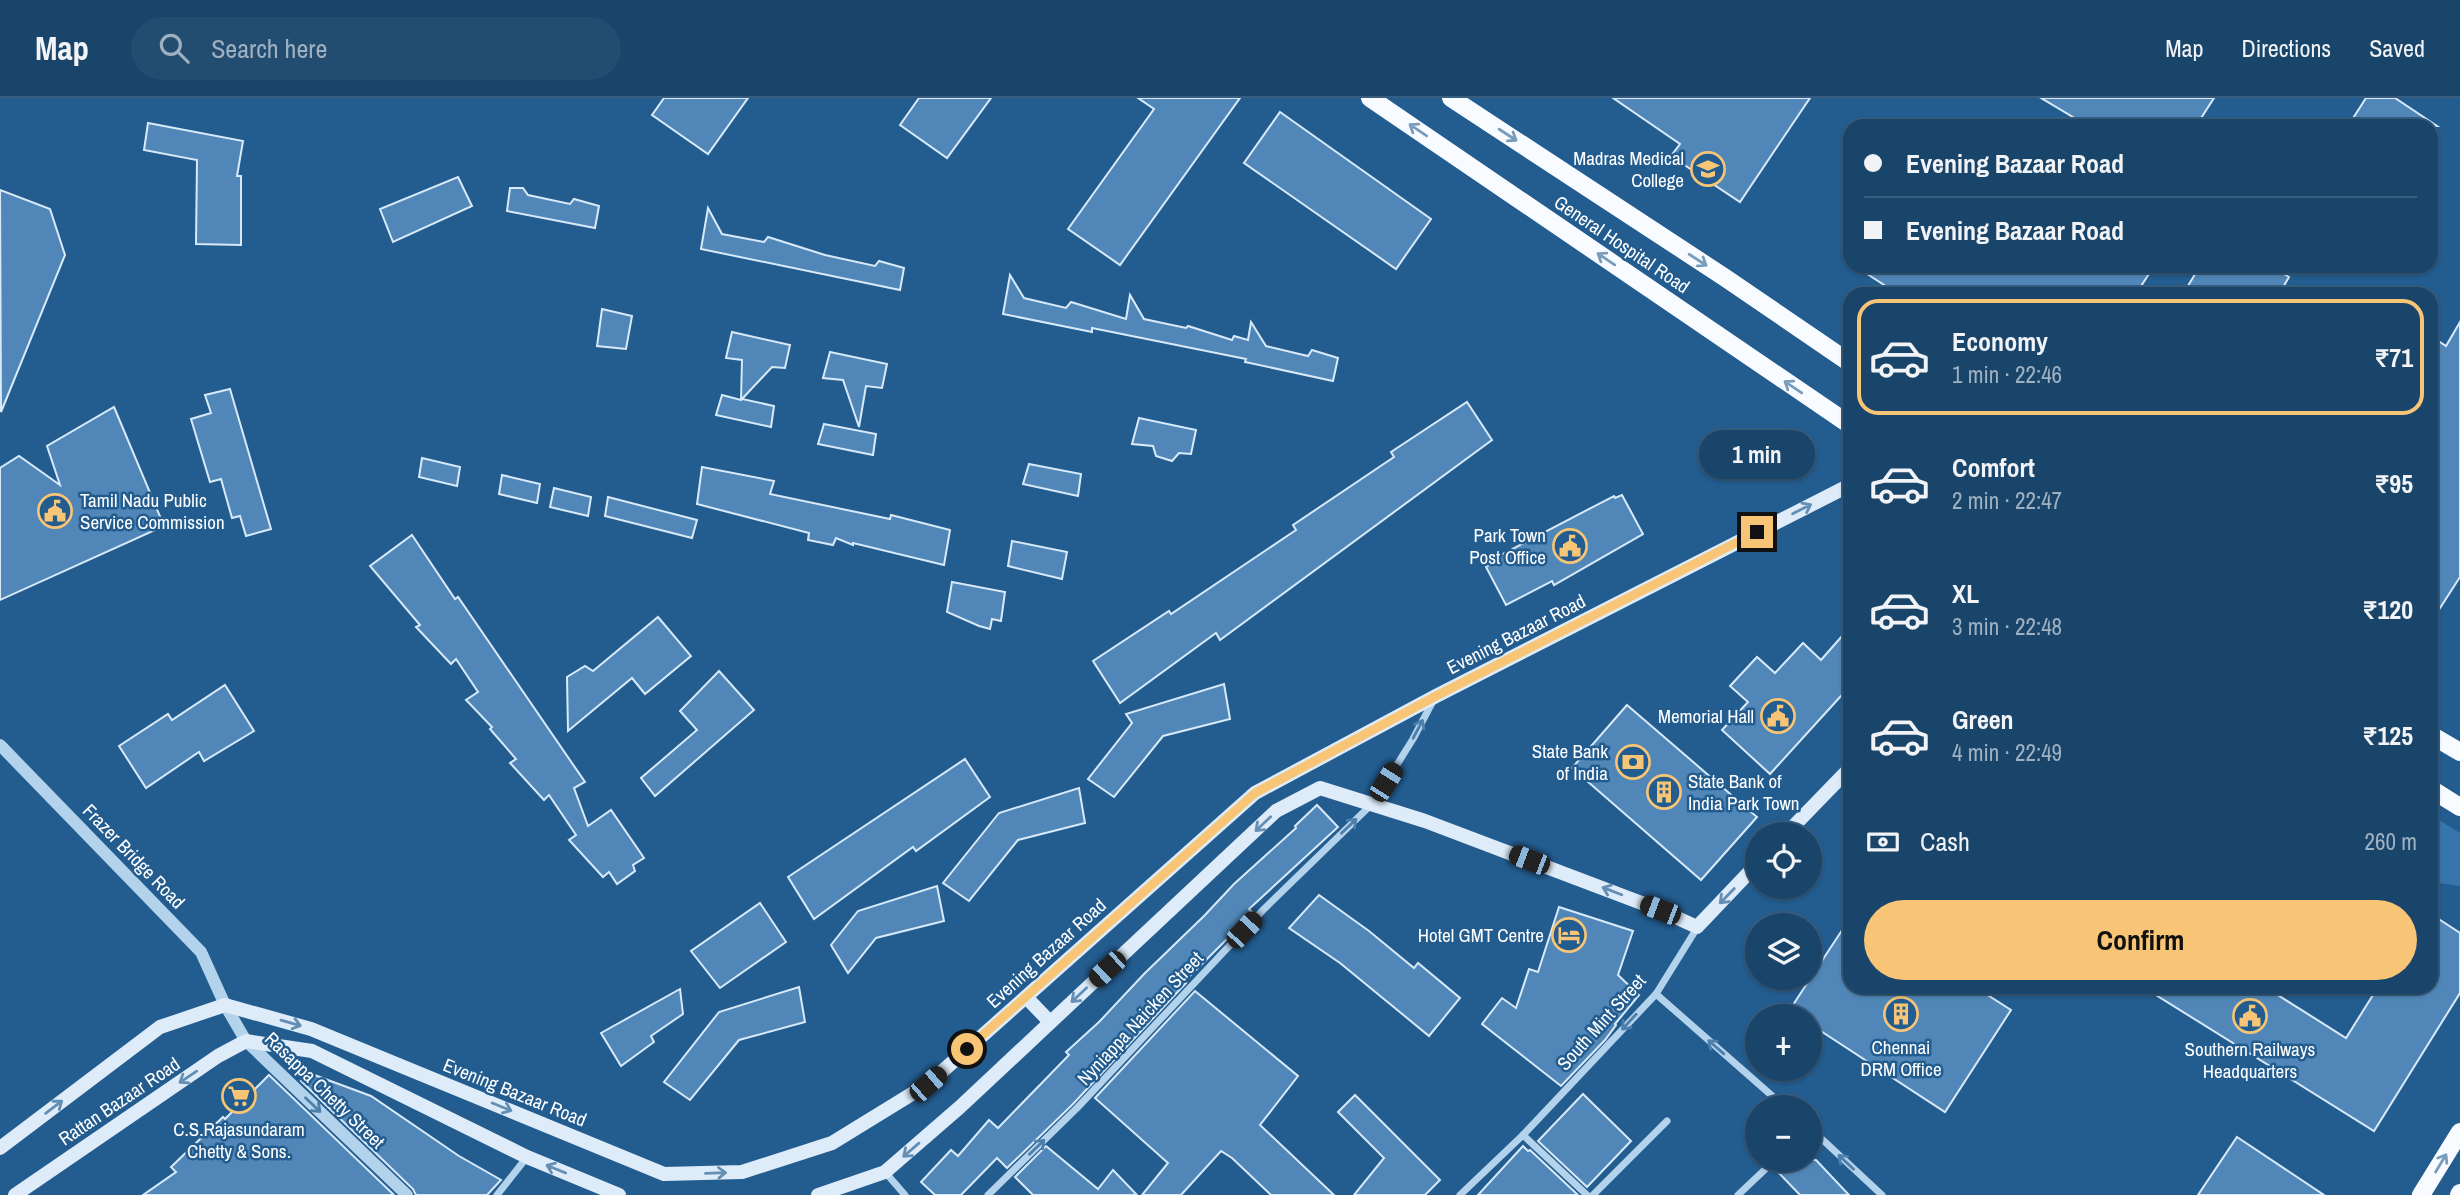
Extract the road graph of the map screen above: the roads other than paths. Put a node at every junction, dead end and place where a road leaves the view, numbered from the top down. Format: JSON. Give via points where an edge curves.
{"nodes":[{"id":1,"x":1370,"y":98,"type":"edge"},
{"id":2,"x":1451,"y":98,"type":"edge"},
{"id":3,"x":1843,"y":358,"type":"edge"},
{"id":4,"x":1843,"y":420,"type":"edge"},
{"id":5,"x":1843,"y":489,"type":"edge"},
{"id":6,"x":1436,"y":696,"type":"junction"},
{"id":7,"x":2438,"y":739,"type":"edge"},
{"id":8,"x":0,"y":745,"type":"edge"},
{"id":9,"x":2460,"y":752,"type":"edge"},
{"id":10,"x":1843,"y":775,"type":"edge"},
{"id":11,"x":2438,"y":793,"type":"edge"},
{"id":12,"x":1373,"y":803,"type":"junction"},
{"id":13,"x":2460,"y":807,"type":"edge"},
{"id":14,"x":1798,"y":822,"type":"edge"},
{"id":15,"x":1745,"y":877,"type":"edge"},
{"id":16,"x":1697,"y":927,"type":"junction"},
{"id":17,"x":1656,"y":994,"type":"junction"},
{"id":18,"x":1026,"y":997,"type":"junction"},
{"id":19,"x":225,"y":1004,"type":"junction"},
{"id":20,"x":1050,"y":1022,"type":"junction"},
{"id":21,"x":246,"y":1041,"type":"junction"},
{"id":22,"x":1771,"y":1095,"type":"edge"},
{"id":23,"x":1667,"y":1121,"type":"dead end"},
{"id":24,"x":2460,"y":1132,"type":"edge"},
{"id":25,"x":1523,"y":1135,"type":"junction"},
{"id":26,"x":1822,"y":1139,"type":"edge"},
{"id":27,"x":0,"y":1148,"type":"edge"},
{"id":28,"x":527,"y":1157,"type":"junction"},
{"id":29,"x":885,"y":1172,"type":"junction"},
{"id":30,"x":1763,"y":1172,"type":"edge"},
{"id":31,"x":15,"y":1195,"type":"edge"},
{"id":32,"x":407,"y":1195,"type":"edge"},
{"id":33,"x":497,"y":1195,"type":"edge"},
{"id":34,"x":619,"y":1195,"type":"edge"},
{"id":35,"x":818,"y":1195,"type":"edge"},
{"id":36,"x":905,"y":1195,"type":"edge"},
{"id":37,"x":988,"y":1195,"type":"edge"},
{"id":38,"x":1460,"y":1195,"type":"edge"},
{"id":39,"x":1587,"y":1195,"type":"edge"},
{"id":40,"x":1593,"y":1195,"type":"edge"},
{"id":41,"x":1738,"y":1195,"type":"edge"},
{"id":42,"x":1882,"y":1195,"type":"edge"},
{"id":43,"x":2421,"y":1195,"type":"edge"}],
"edges":[{"from":4,"to":1,"type":"main road","name":"General Hospital Road","one_way":true},
{"from":2,"to":3,"type":"main road","name":"General Hospital Road","one_way":true},
{"from":6,"to":5,"type":"main road","name":"Evening Bazaar Road","one_way":true},
{"from":12,"to":6,"type":"street","name":"Nyniappa Naicken Street","one_way":true},
{"from":6,"to":18,"type":"main road","name":"Evening Bazaar Road","via":[[1255,793]]},
{"from":7,"to":9,"type":"main road"},
{"from":8,"to":19,"type":"street","name":"Frazer Bridge Road","via":[[201,952]]},
{"from":10,"to":14,"type":"main road"},
{"from":11,"to":13,"type":"main road"},
{"from":16,"to":12,"type":"main road","one_way":true},
{"from":12,"to":20,"type":"main road","one_way":true,"via":[[1320,788],[1276,811]]},
{"from":37,"to":12,"type":"street","name":"Nyniappa Naicken Street","one_way":true,"via":[[1077,1108],[1263,910]]},
{"from":15,"to":16,"type":"main road","name":"South Mint Street","one_way":true},
{"from":16,"to":17,"type":"street","name":"South Mint Street"},
{"from":22,"to":17,"type":"street","one_way":true},
{"from":17,"to":25,"type":"street","name":"South Mint Street","one_way":true},
{"from":19,"to":18,"type":"main road","name":"Evening Bazaar Road","one_way":true,"via":[[311,1029],[664,1174],[741,1172],[832,1143],[928,1084]]},
{"from":18,"to":20,"type":"main road"},
{"from":19,"to":21,"type":"street","name":"Rasappa Chetty Street"},
{"from":27,"to":19,"type":"main road","name":"Rattan Bazaar Road","one_way":true,"via":[[160,1027]]},
{"from":20,"to":29,"type":"main road","one_way":true},
{"from":21,"to":28,"type":"main road","via":[[312,1051]]},
{"from":21,"to":31,"type":"main road","name":"Rattan Bazaar Road","one_way":true},
{"from":21,"to":32,"type":"street","name":"Rasappa Chetty Street","one_way":true},
{"from":23,"to":40,"type":"street"},
{"from":43,"to":24,"type":"main road","one_way":true},
{"from":25,"to":38,"type":"street","name":"South Mint Street"},
{"from":25,"to":39,"type":"street"},
{"from":42,"to":26,"type":"street","one_way":true},
{"from":28,"to":33,"type":"street"},
{"from":34,"to":28,"type":"main road","one_way":true},
{"from":29,"to":35,"type":"main road"},
{"from":29,"to":36,"type":"street"},
{"from":30,"to":41,"type":"street"}]}
